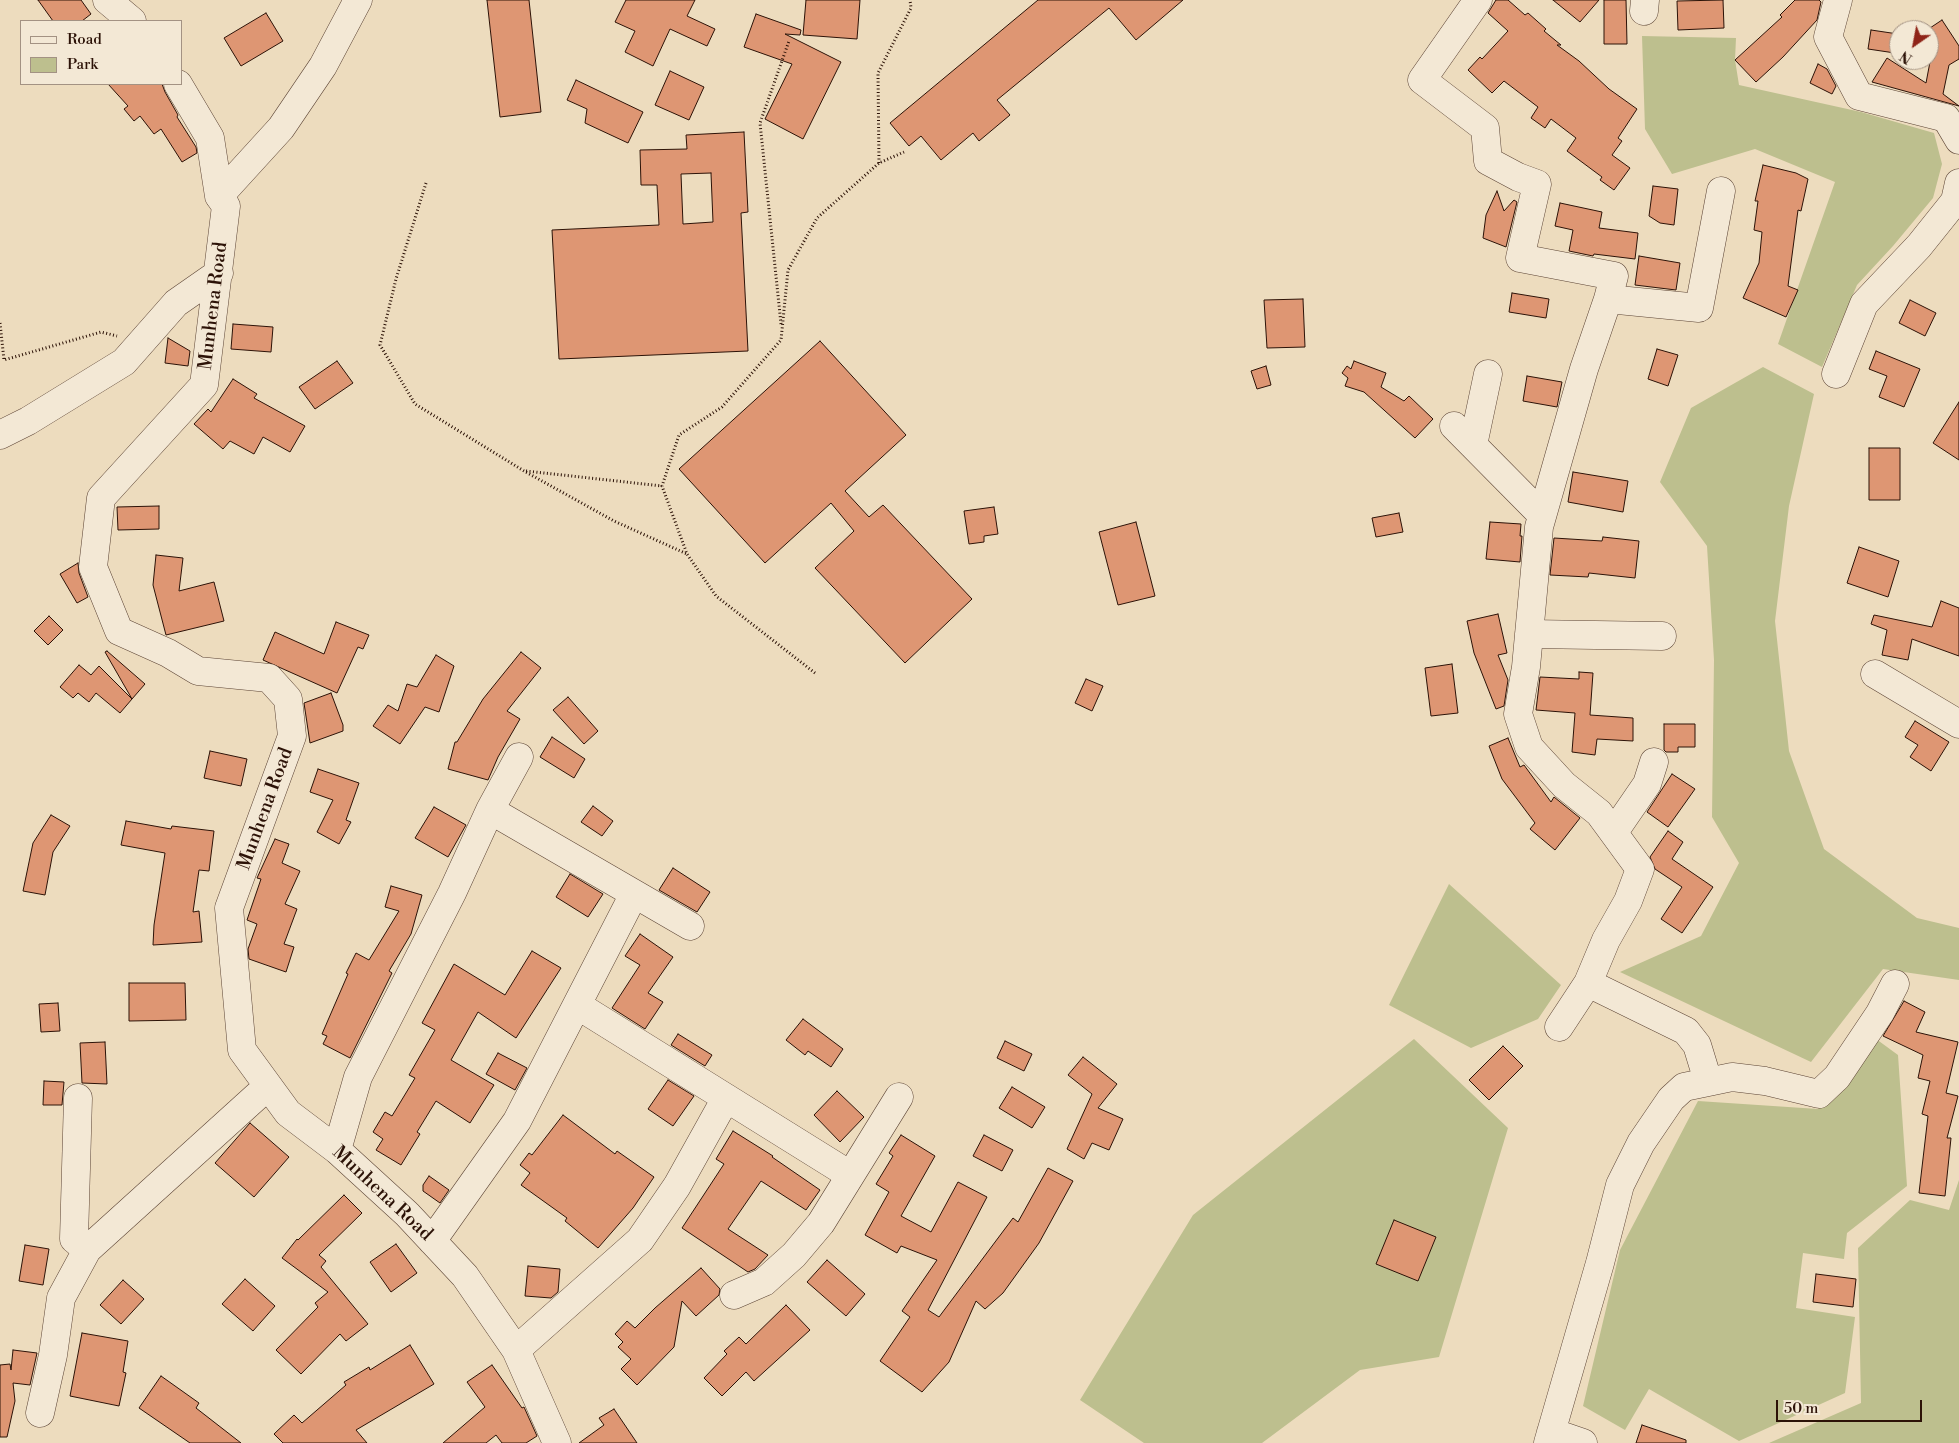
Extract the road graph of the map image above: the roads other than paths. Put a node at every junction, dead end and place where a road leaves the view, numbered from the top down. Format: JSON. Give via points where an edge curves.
{"nodes":[{"id":1,"x":107,"y":0,"type":"edge"},
{"id":2,"x":358,"y":0,"type":"edge"},
{"id":3,"x":1478,"y":0,"type":"edge"},
{"id":4,"x":1838,"y":0,"type":"edge"},
{"id":5,"x":131,"y":20,"type":"edge"},
{"id":6,"x":179,"y":85,"type":"edge"},
{"id":7,"x":1959,"y":140,"type":"edge"},
{"id":8,"x":1959,"y":183,"type":"edge"},
{"id":9,"x":1721,"y":190,"type":"dead end"},
{"id":10,"x":219,"y":196,"type":"junction"},
{"id":11,"x":219,"y":273,"type":"junction"},
{"id":12,"x":1608,"y":299,"type":"junction"},
{"id":13,"x":1488,"y":374,"type":"dead end"},
{"id":14,"x":1836,"y":374,"type":"dead end"},
{"id":15,"x":0,"y":435,"type":"edge"},
{"id":16,"x":1542,"y":514,"type":"junction"},
{"id":17,"x":1529,"y":634,"type":"junction"},
{"id":18,"x":1662,"y":636,"type":"dead end"},
{"id":19,"x":1875,"y":674,"type":"dead end"},
{"id":20,"x":1959,"y":724,"type":"edge"},
{"id":21,"x":519,"y":757,"type":"dead end"},
{"id":22,"x":1654,"y":762,"type":"dead end"},
{"id":23,"x":490,"y":810,"type":"junction"},
{"id":24,"x":1614,"y":832,"type":"junction"},
{"id":25,"x":634,"y":894,"type":"junction"},
{"id":26,"x":690,"y":926,"type":"dead end"},
{"id":27,"x":1588,"y":984,"type":"junction"},
{"id":28,"x":1895,"y":984,"type":"dead end"},
{"id":29,"x":577,"y":1005,"type":"junction"},
{"id":30,"x":1559,"y":1027,"type":"dead end"},
{"id":31,"x":1708,"y":1081,"type":"junction"},
{"id":32,"x":268,"y":1086,"type":"junction"},
{"id":33,"x":899,"y":1097,"type":"dead end"},
{"id":34,"x":78,"y":1098,"type":"dead end"},
{"id":35,"x":726,"y":1098,"type":"junction"},
{"id":36,"x":337,"y":1150,"type":"junction"},
{"id":37,"x":850,"y":1175,"type":"junction"},
{"id":38,"x":432,"y":1241,"type":"junction"},
{"id":39,"x":87,"y":1250,"type":"junction"},
{"id":40,"x":734,"y":1295,"type":"dead end"},
{"id":41,"x":516,"y":1350,"type":"junction"},
{"id":42,"x":40,"y":1413,"type":"dead end"},
{"id":43,"x":1550,"y":1438,"type":"edge"},
{"id":44,"x":557,"y":1443,"type":"edge"},
{"id":45,"x":1582,"y":1443,"type":"edge"}],
"edges":[{"from":1,"to":5,"type":"street"},
{"from":2,"to":10,"type":"street","via":[[323,66],[281,128]]},
{"from":3,"to":12,"type":"street","via":[[1422,80],[1484,128],[1488,161],[1536,184],[1520,258],[1614,276]]},
{"from":4,"to":7,"type":"street","via":[[1828,38],[1859,96],[1946,118]]},
{"from":6,"to":10,"type":"street","name":"Munhena Road","via":[[210,138]]},
{"from":8,"to":14,"type":"street","via":[[1955,201],[1919,246],[1864,304]]},
{"from":9,"to":12,"type":"street","via":[[1699,308]]},
{"from":10,"to":11,"type":"street","name":"Munhena Road","via":[[226,206]]},
{"from":11,"to":15,"type":"street","via":[[176,303],[124,362]]},
{"from":11,"to":32,"type":"street","name":"Munhena Road","via":[[204,385],[100,498],[93,567],[119,631],[168,653],[198,671],[268,678],[288,699],[292,736],[229,908],[242,1050]]},
{"from":12,"to":16,"type":"street"},
{"from":13,"to":16,"type":"street","via":[[1464,435]]},
{"from":16,"to":17,"type":"street"},
{"from":17,"to":18,"type":"street"},
{"from":17,"to":24,"type":"street","via":[[1518,714],[1530,747],[1564,785],[1599,813]]},
{"from":19,"to":20,"type":"street"},
{"from":21,"to":23,"type":"street"},
{"from":22,"to":24,"type":"street","via":[[1647,784]]},
{"from":23,"to":25,"type":"street"},
{"from":23,"to":36,"type":"street","via":[[452,893],[358,1077]]},
{"from":24,"to":27,"type":"street","via":[[1640,869]]},
{"from":25,"to":26,"type":"street"},
{"from":25,"to":29,"type":"street"},
{"from":27,"to":30,"type":"street"},
{"from":27,"to":31,"type":"street","via":[[1686,1031],[1697,1045]]},
{"from":28,"to":31,"type":"street","via":[[1880,1013],[1837,1077],[1819,1094],[1732,1077]]},
{"from":29,"to":35,"type":"street"},
{"from":29,"to":38,"type":"street","via":[[517,1121]]},
{"from":31,"to":43,"type":"street","via":[[1684,1087],[1671,1099],[1640,1143],[1620,1185]]},
{"from":32,"to":36,"type":"street","name":"Munhena Road","via":[[288,1114]]},
{"from":32,"to":39,"type":"street"},
{"from":33,"to":37,"type":"street"},
{"from":34,"to":39,"type":"street","via":[[74,1239]]},
{"from":35,"to":37,"type":"street"},
{"from":35,"to":41,"type":"street","via":[[677,1186],[640,1240]]},
{"from":36,"to":38,"type":"street","name":"Munhena Road"},
{"from":37,"to":40,"type":"street","via":[[821,1223],[794,1255],[764,1282]]},
{"from":38,"to":41,"type":"street","name":"Munhena Road","via":[[465,1276]]},
{"from":39,"to":42,"type":"street","via":[[61,1298]]},
{"from":41,"to":44,"type":"street","name":"Munhena Road"},
{"from":43,"to":45,"type":"street"}]}
